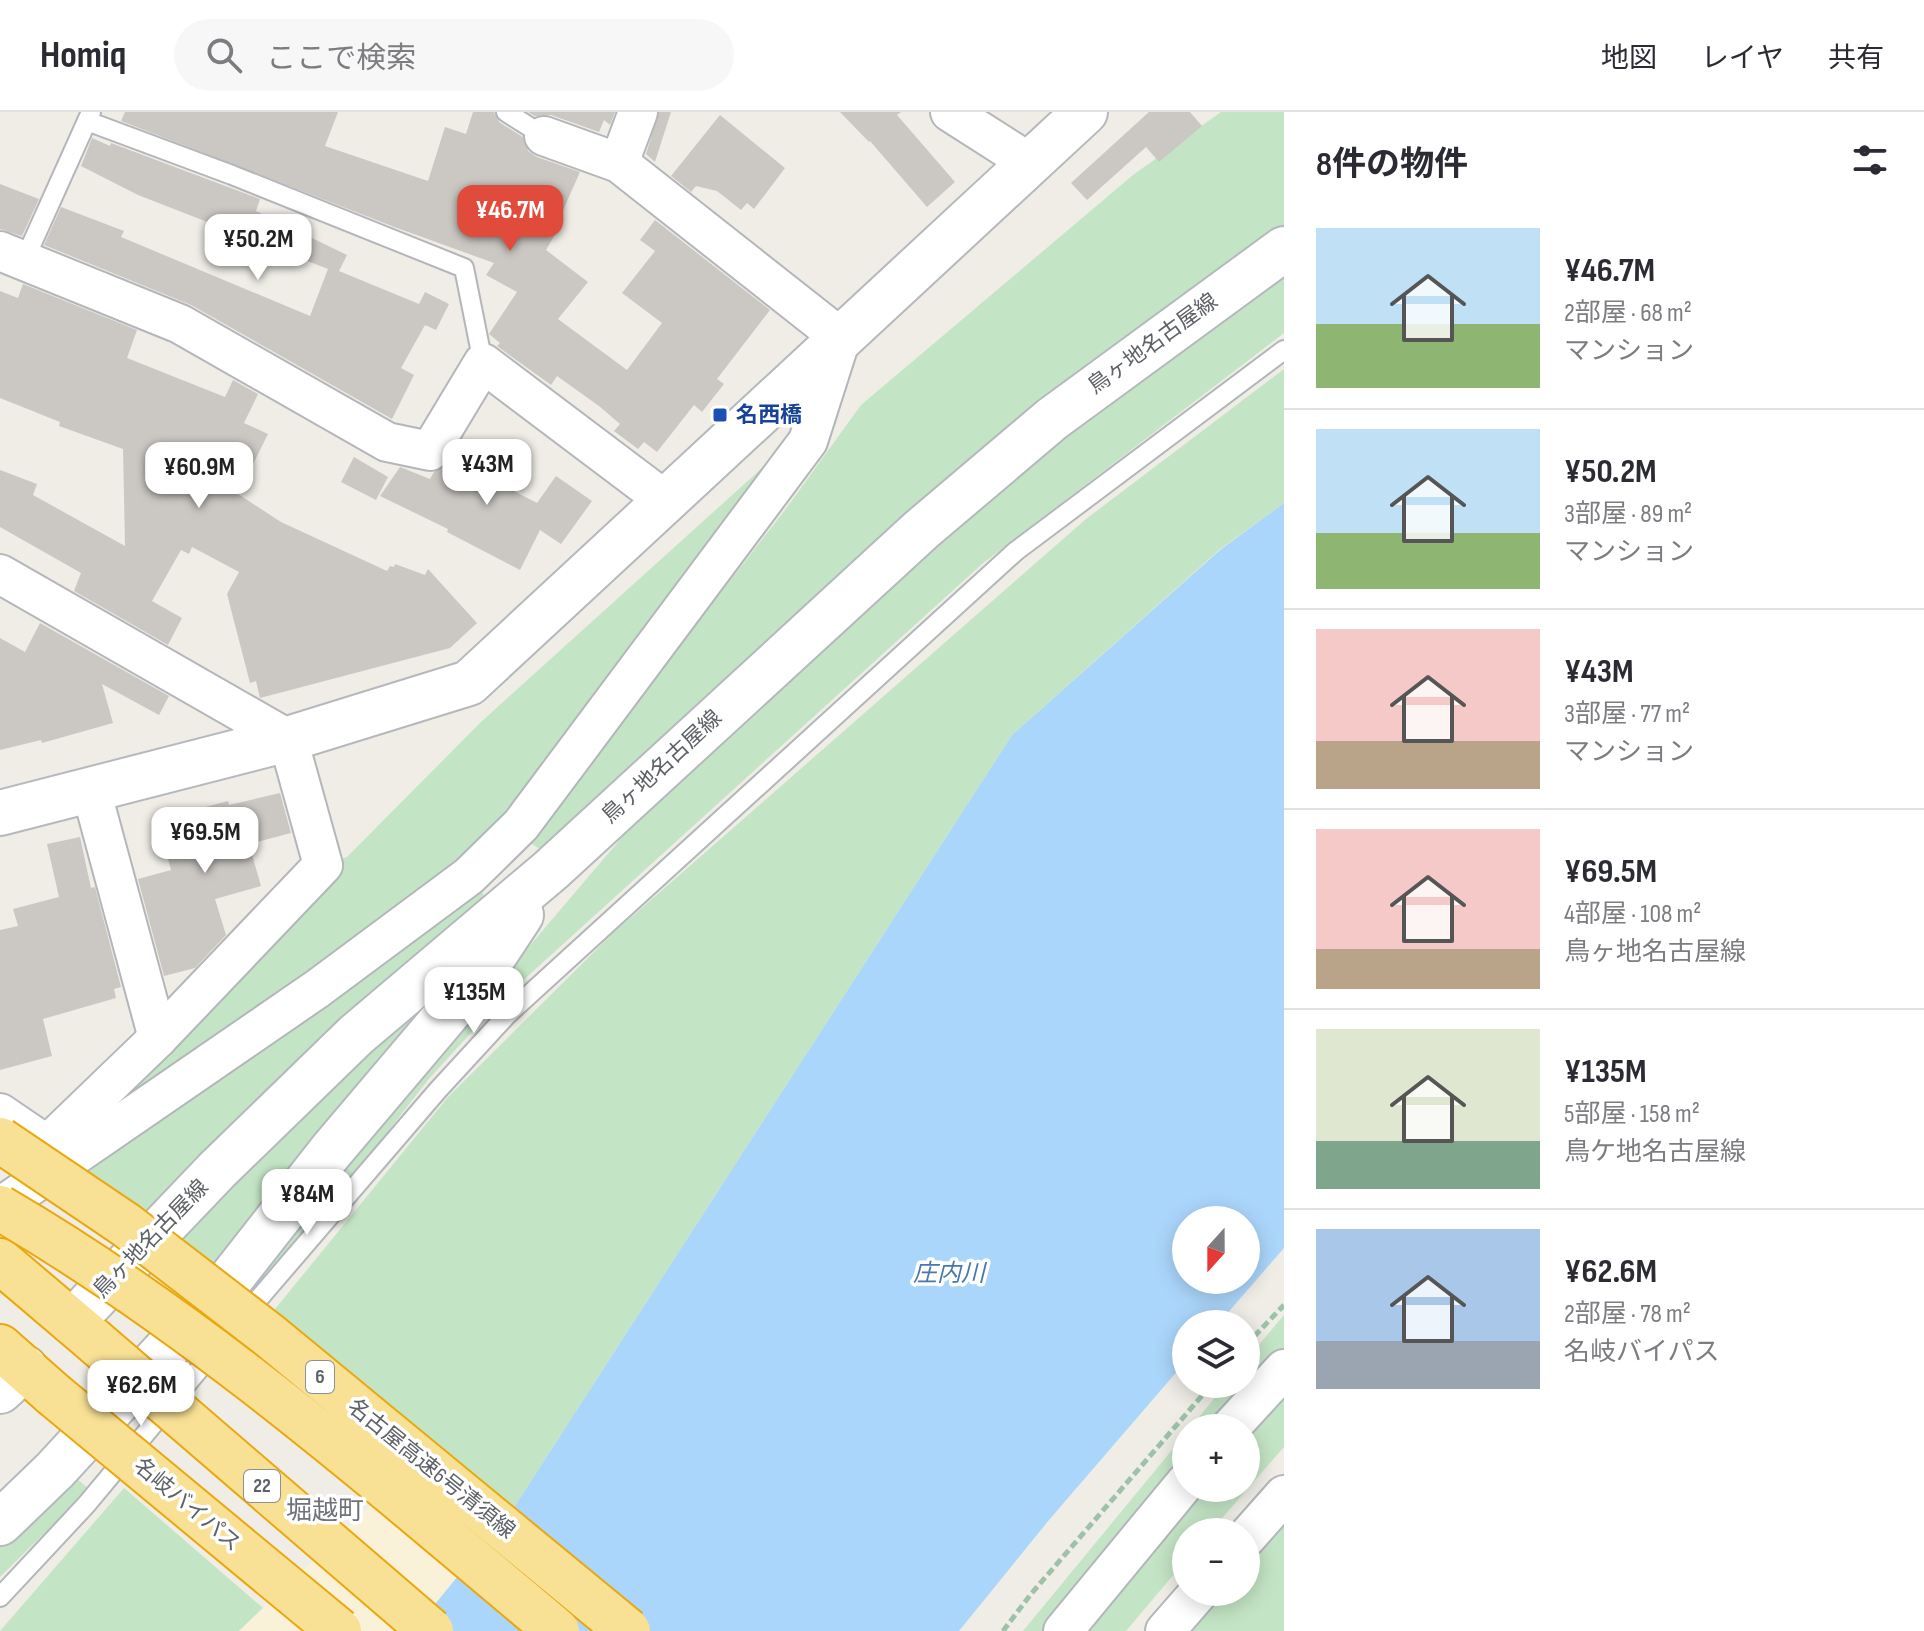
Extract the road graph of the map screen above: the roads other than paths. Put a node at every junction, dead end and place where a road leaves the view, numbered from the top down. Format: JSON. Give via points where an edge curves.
{"nodes":[{"id":1,"x":506,"y":112,"type":"edge"},
{"id":2,"x":638,"y":112,"type":"edge"},
{"id":3,"x":950,"y":112,"type":"edge"},
{"id":4,"x":1085,"y":112,"type":"edge"},
{"id":5,"x":89,"y":117,"type":"edge"},
{"id":6,"x":544,"y":136,"type":"joint"},
{"id":7,"x":619,"y":163,"type":"junction"},
{"id":8,"x":1030,"y":163,"type":"junction"},
{"id":9,"x":1284,"y":249,"type":"edge"},
{"id":10,"x":12,"y":256,"type":"edge"},
{"id":11,"x":841,"y":338,"type":"junction"},
{"id":12,"x":1284,"y":350,"type":"edge"},
{"id":13,"x":483,"y":363,"type":"junction"},
{"id":14,"x":666,"y":501,"type":"junction"},
{"id":15,"x":0,"y":574,"type":"edge"},
{"id":16,"x":288,"y":739,"type":"junction"},
{"id":17,"x":91,"y":790,"type":"junction"},
{"id":18,"x":0,"y":813,"type":"edge"},
{"id":19,"x":551,"y":870,"type":"junction"},
{"id":20,"x":469,"y":876,"type":"junction"},
{"id":21,"x":500,"y":915,"type":"junction"},
{"id":22,"x":158,"y":1038,"type":"junction"},
{"id":23,"x":0,"y":1113,"type":"edge"},
{"id":24,"x":0,"y":1140,"type":"edge"},
{"id":25,"x":50,"y":1157,"type":"junction"},
{"id":26,"x":0,"y":1207,"type":"edge"},
{"id":27,"x":0,"y":1261,"type":"edge"},
{"id":28,"x":83,"y":1331,"type":"junction"},
{"id":29,"x":1284,"y":1369,"type":"edge"},
{"id":30,"x":20,"y":1375,"type":"edge"},
{"id":31,"x":1243,"y":1414,"type":"edge"},
{"id":32,"x":1284,"y":1495,"type":"edge"},
{"id":33,"x":1172,"y":1499,"type":"edge"},
{"id":34,"x":1260,"y":1522,"type":"edge"},
{"id":35,"x":0,"y":1523,"type":"edge"},
{"id":36,"x":0,"y":1597,"type":"edge"},
{"id":37,"x":1187,"y":1606,"type":"edge"},
{"id":38,"x":339,"y":1631,"type":"edge"},
{"id":39,"x":431,"y":1631,"type":"edge"},
{"id":40,"x":557,"y":1631,"type":"edge"},
{"id":41,"x":628,"y":1631,"type":"edge"},
{"id":42,"x":1063,"y":1631,"type":"edge"},
{"id":43,"x":1165,"y":1631,"type":"edge"}],
"edges":[{"from":1,"to":6,"type":"lane"},
{"from":2,"to":7,"type":"street"},
{"from":3,"to":8,"type":"street"},
{"from":4,"to":8,"type":"main road"},
{"from":5,"to":10,"type":"lane"},
{"from":5,"to":13,"type":"lane","via":[[464,268]]},
{"from":6,"to":7,"type":"street"},
{"from":7,"to":11,"type":"street"},
{"from":8,"to":11,"type":"main road"},
{"from":9,"to":19,"type":"main road","name":"鳥ヶ地名古屋線","via":[[1052,419],[933,520]]},
{"from":10,"to":13,"type":"street","via":[[180,324],[387,442],[430,451]]},
{"from":11,"to":14,"type":"main road"},
{"from":11,"to":20,"type":"street","via":[[808,441],[521,825]]},
{"from":12,"to":36,"type":"lane","via":[[1016,551],[508,1014],[86,1505]]},
{"from":13,"to":14,"type":"street"},
{"from":14,"to":16,"type":"main road","via":[[469,683]]},
{"from":15,"to":16,"type":"street"},
{"from":16,"to":17,"type":"main road"},
{"from":16,"to":22,"type":"street","via":[[323,865]]},
{"from":17,"to":18,"type":"main road"},
{"from":17,"to":22,"type":"street"},
{"from":19,"to":21,"type":"main road","name":"鳥ヶ地名古屋線"},
{"from":19,"to":35,"type":"main road","via":[[486,968],[229,1281]]},
{"from":20,"to":21,"type":"street"},
{"from":20,"to":25,"type":"street","via":[[317,989]]},
{"from":21,"to":28,"type":"main road","name":"鳥ヶ地名古屋線","via":[[356,1035],[217,1170]]},
{"from":22,"to":25,"type":"street"},
{"from":23,"to":25,"type":"street"},
{"from":24,"to":41,"type":"highway","name":"名古屋高速6号清須線","number":"6","bridge":true,"via":[[126,1225],[258,1327]]},
{"from":25,"to":26,"type":"street"},
{"from":26,"to":40,"type":"highway","name":"名古屋高速6号清須線","number":"6","bridge":true,"via":[[127,1289],[239,1372]]},
{"from":27,"to":28,"type":"highway","number":"22"},
{"from":28,"to":39,"type":"highway","number":"22","bridge":true},
{"from":29,"to":31,"type":"street"},
{"from":30,"to":38,"type":"highway","name":"名岐バイパス","bridge":true},
{"from":32,"to":34,"type":"street"},
{"from":33,"to":42,"type":"street"},
{"from":37,"to":43,"type":"street"}]}
